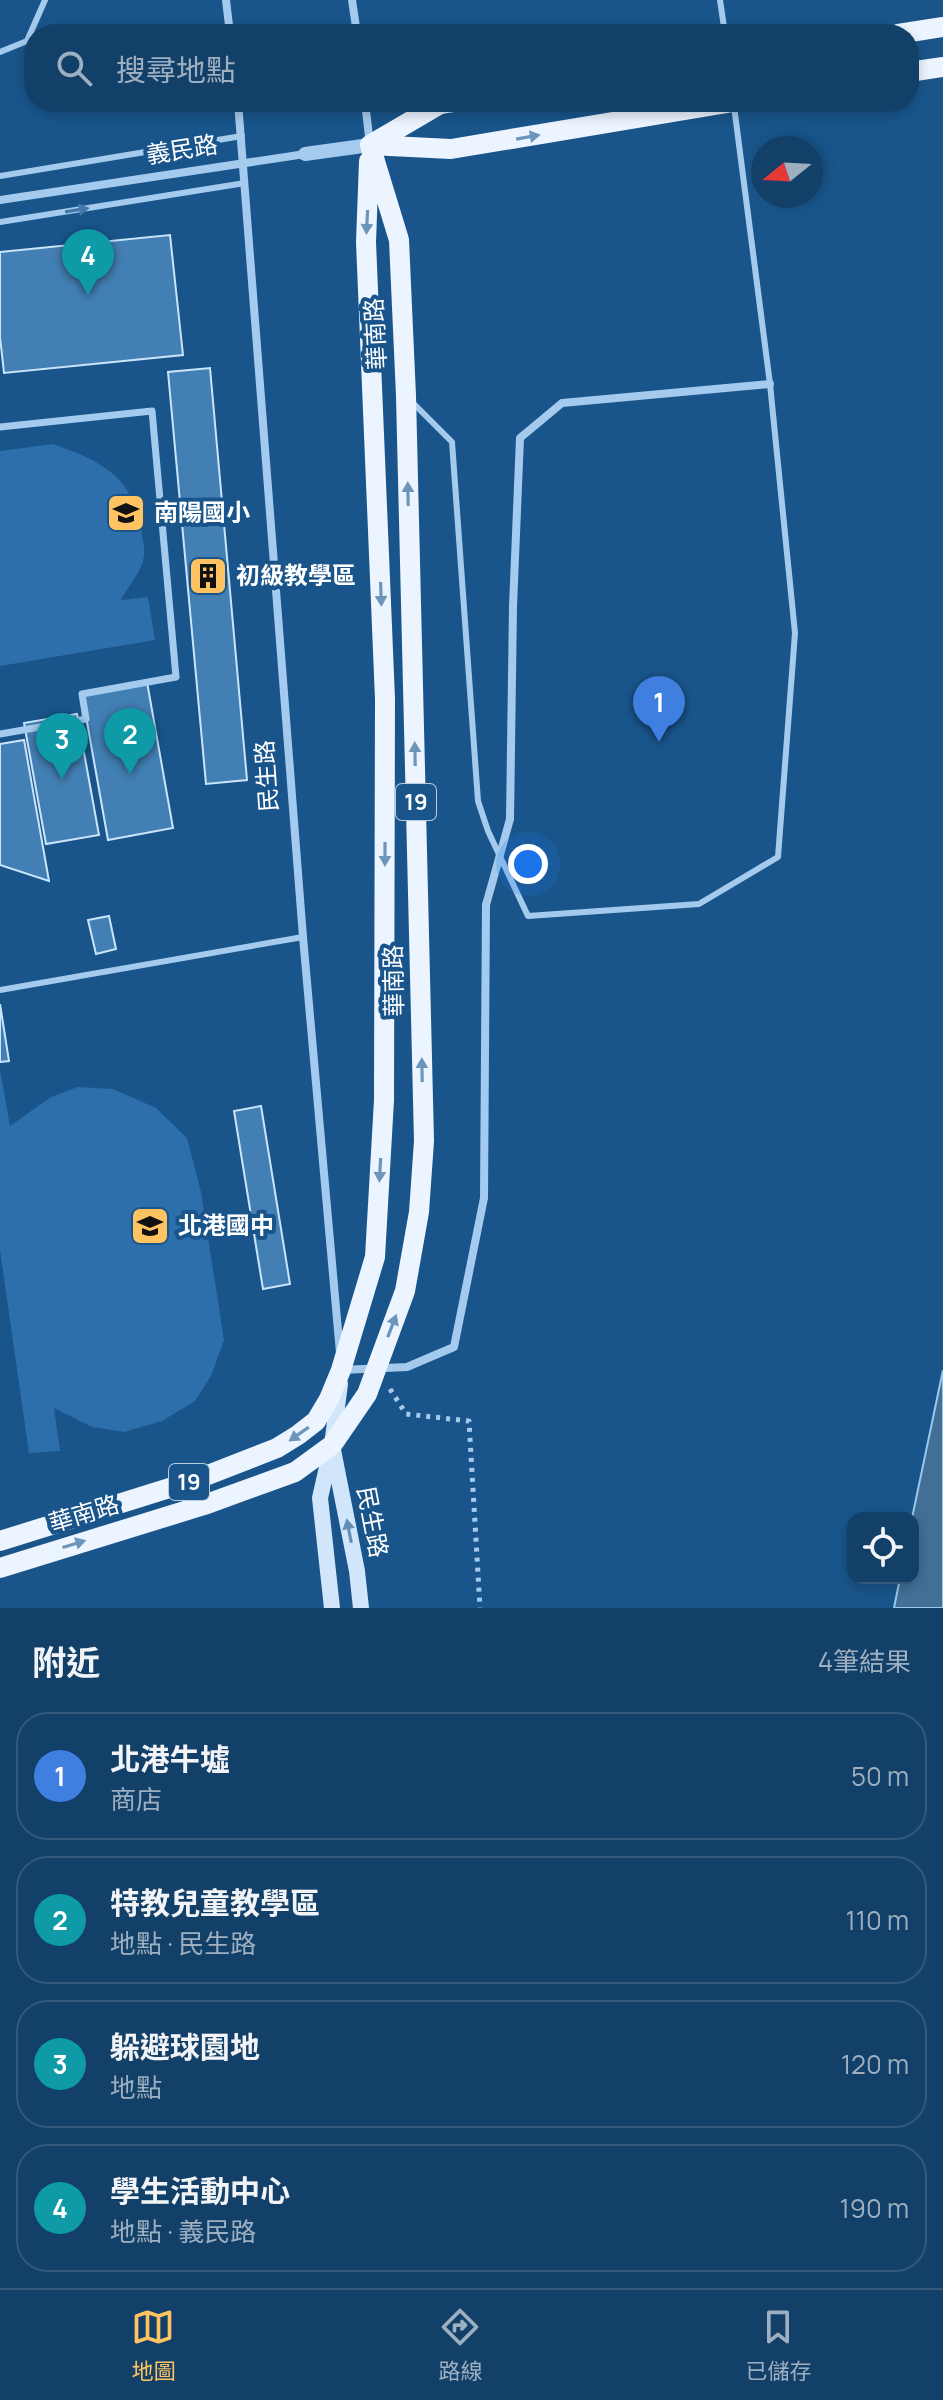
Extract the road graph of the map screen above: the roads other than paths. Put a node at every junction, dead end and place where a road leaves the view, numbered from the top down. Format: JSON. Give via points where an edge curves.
{"nodes":[{"id":1,"x":45,"y":0,"type":"edge"},
{"id":2,"x":226,"y":0,"type":"edge"},
{"id":3,"x":352,"y":0,"type":"edge"},
{"id":4,"x":720,"y":0,"type":"edge"},
{"id":5,"x":34,"y":24,"type":"edge"},
{"id":6,"x":229,"y":24,"type":"edge"},
{"id":7,"x":356,"y":24,"type":"edge"},
{"id":8,"x":724,"y":24,"type":"edge"},
{"id":9,"x":943,"y":27,"type":"edge"},
{"id":10,"x":919,"y":31,"type":"edge"},
{"id":11,"x":24,"y":42,"type":"edge"},
{"id":12,"x":0,"y":52,"type":"edge"},
{"id":13,"x":943,"y":67,"type":"edge"},
{"id":14,"x":919,"y":71,"type":"edge"},
{"id":15,"x":239,"y":112,"type":"edge"},
{"id":16,"x":366,"y":112,"type":"edge"},
{"id":17,"x":430,"y":112,"type":"edge"},
{"id":18,"x":673,"y":112,"type":"edge"},
{"id":19,"x":734,"y":112,"type":"edge"},
{"id":20,"x":242,"y":136,"type":"junction"},
{"id":21,"x":370,"y":145,"type":"junction"},
{"id":22,"x":305,"y":154,"type":"joint"},
{"id":23,"x":0,"y":176,"type":"edge"},
{"id":24,"x":246,"y":183,"type":"junction"},
{"id":25,"x":0,"y":200,"type":"edge"},
{"id":26,"x":0,"y":222,"type":"edge"},
{"id":27,"x":770,"y":384,"type":"junction"},
{"id":28,"x":406,"y":396,"type":"junction"},
{"id":29,"x":0,"y":427,"type":"edge"},
{"id":30,"x":0,"y":734,"type":"edge"},
{"id":31,"x":303,"y":937,"type":"junction"},
{"id":32,"x":0,"y":990,"type":"edge"},
{"id":33,"x":376,"y":1368,"type":"junction"},
{"id":34,"x":341,"y":1370,"type":"junction"},
{"id":35,"x":332,"y":1445,"type":"junction"},
{"id":36,"x":0,"y":1541,"type":"edge"},
{"id":37,"x":0,"y":1568,"type":"edge"},
{"id":38,"x":332,"y":1608,"type":"edge"},
{"id":39,"x":361,"y":1608,"type":"edge"}],
"edges":[{"from":1,"to":5,"type":"lane"},
{"from":2,"to":6,"type":"street"},
{"from":3,"to":7,"type":"street"},
{"from":4,"to":8,"type":"lane"},
{"from":9,"to":10,"type":"main road"},
{"from":11,"to":12,"type":"lane"},
{"from":13,"to":14,"type":"main road"},
{"from":15,"to":20,"type":"street","name":"民生路"},
{"from":16,"to":21,"type":"street"},
{"from":17,"to":21,"type":"main road"},
{"from":21,"to":18,"type":"main road","one_way":true,"via":[[451,149]]},
{"from":19,"to":27,"type":"lane"},
{"from":20,"to":23,"type":"lane","name":"義民路"},
{"from":20,"to":24,"type":"street","name":"民生路"},
{"from":21,"to":22,"type":"street","name":"義民路"},
{"from":21,"to":28,"type":"main road","name":"華南路","number":"19","via":[[399,240]]},
{"from":21,"to":34,"type":"main road","name":"華南路","number":"19","one_way":true,"via":[[366,242],[385,699],[384,1100],[375,1257]]},
{"from":22,"to":25,"type":"street","name":"義民路","bridge":true},
{"from":26,"to":24,"type":"lane","name":"義民路","one_way":true},
{"from":24,"to":31,"type":"street","name":"民生路"},
{"from":27,"to":28,"type":"lane","via":[[795,633],[778,857],[699,904],[528,916],[478,801],[452,442]]},
{"from":27,"to":33,"type":"street","bridge":true,"via":[[562,403],[520,438],[510,819],[486,905],[484,1198],[454,1347],[407,1367]]},
{"from":33,"to":28,"type":"main road","name":"華南路","number":"19","one_way":true,"via":[[405,1291],[424,1141]]},
{"from":29,"to":30,"type":"street","via":[[152,411],[176,677],[82,694],[86,719]]},
{"from":31,"to":32,"type":"lane"},
{"from":31,"to":34,"type":"street","name":"民生路"},
{"from":33,"to":34,"type":"street"},
{"from":33,"to":35,"type":"main road","name":"華南路","number":"19","via":[[367,1394]]},
{"from":34,"to":35,"type":"main road","name":"民生路"},
{"from":34,"to":36,"type":"main road","name":"華南路","number":"19","one_way":true,"via":[[316,1421],[277,1448],[195,1480]]},
{"from":37,"to":35,"type":"main road","name":"華南路","number":"19","one_way":true,"via":[[295,1472]]},
{"from":35,"to":38,"type":"main road","name":"民生路","via":[[320,1498]]},
{"from":39,"to":35,"type":"main road","name":"民生路","one_way":true}]}
